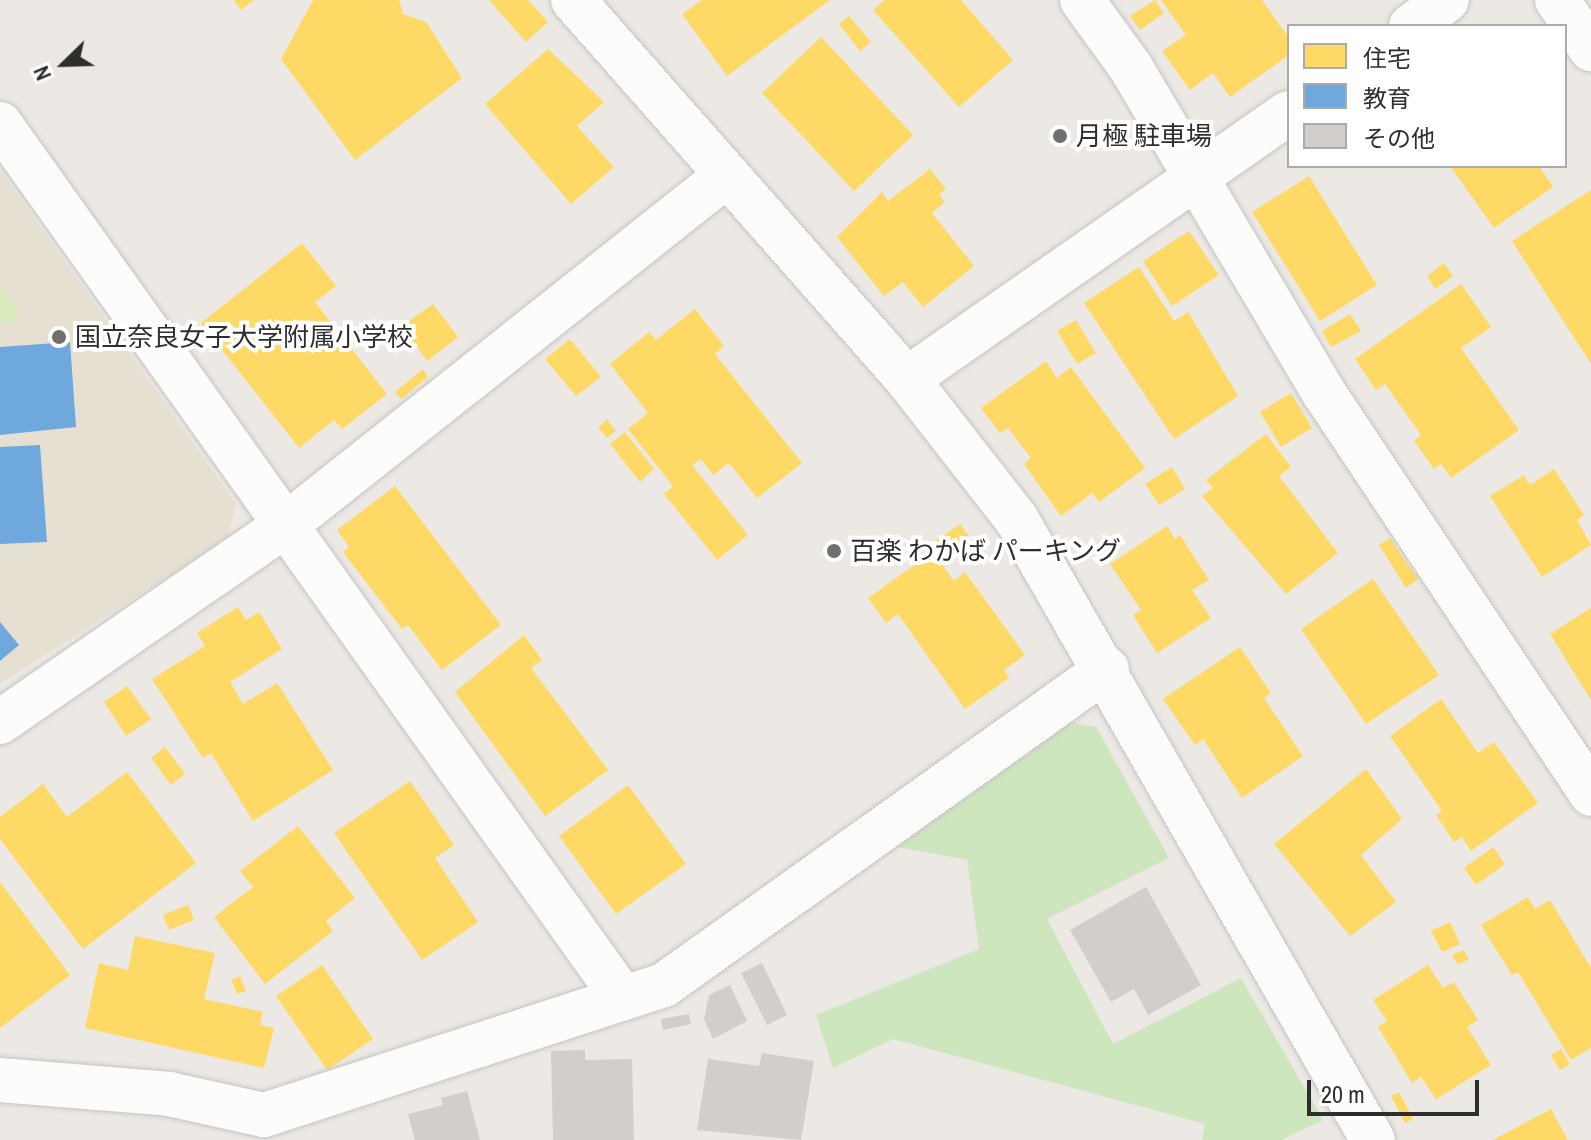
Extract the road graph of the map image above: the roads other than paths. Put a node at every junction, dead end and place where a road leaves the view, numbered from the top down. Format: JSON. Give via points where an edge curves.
{"nodes":[{"id":1,"x":573,"y":0,"type":"edge"},
{"id":2,"x":1082,"y":0,"type":"edge"},
{"id":3,"x":1447,"y":0,"type":"edge"},
{"id":4,"x":1557,"y":0,"type":"edge"},
{"id":5,"x":1414,"y":24,"type":"edge"},
{"id":6,"x":1591,"y":49,"type":"edge"},
{"id":7,"x":1287,"y":114,"type":"edge"},
{"id":8,"x":0,"y":124,"type":"edge"},
{"id":9,"x":727,"y":175,"type":"junction"},
{"id":10,"x":1197,"y":178,"type":"junction"},
{"id":11,"x":907,"y":379,"type":"junction"},
{"id":12,"x":287,"y":524,"type":"junction"},
{"id":13,"x":1107,"y":669,"type":"junction"},
{"id":14,"x":0,"y":722,"type":"edge"},
{"id":15,"x":1591,"y":794,"type":"edge"},
{"id":16,"x":622,"y":997,"type":"junction"},
{"id":17,"x":0,"y":1080,"type":"edge"},
{"id":18,"x":1373,"y":1140,"type":"edge"}],
"edges":[{"from":1,"to":9,"type":"street"},
{"from":2,"to":10,"type":"street","via":[[1131,68]]},
{"from":3,"to":5,"type":"street"},
{"from":4,"to":6,"type":"street"},
{"from":7,"to":10,"type":"street"},
{"from":8,"to":12,"type":"street"},
{"from":9,"to":11,"type":"street"},
{"from":9,"to":12,"type":"street"},
{"from":10,"to":11,"type":"street"},
{"from":10,"to":15,"type":"street","via":[[1324,393]]},
{"from":11,"to":13,"type":"street","via":[[1017,520]]},
{"from":12,"to":14,"type":"street"},
{"from":12,"to":16,"type":"street"},
{"from":13,"to":16,"type":"street","via":[[664,985]]},
{"from":13,"to":18,"type":"street"},
{"from":16,"to":17,"type":"street","via":[[264,1115],[169,1094]]}]}
